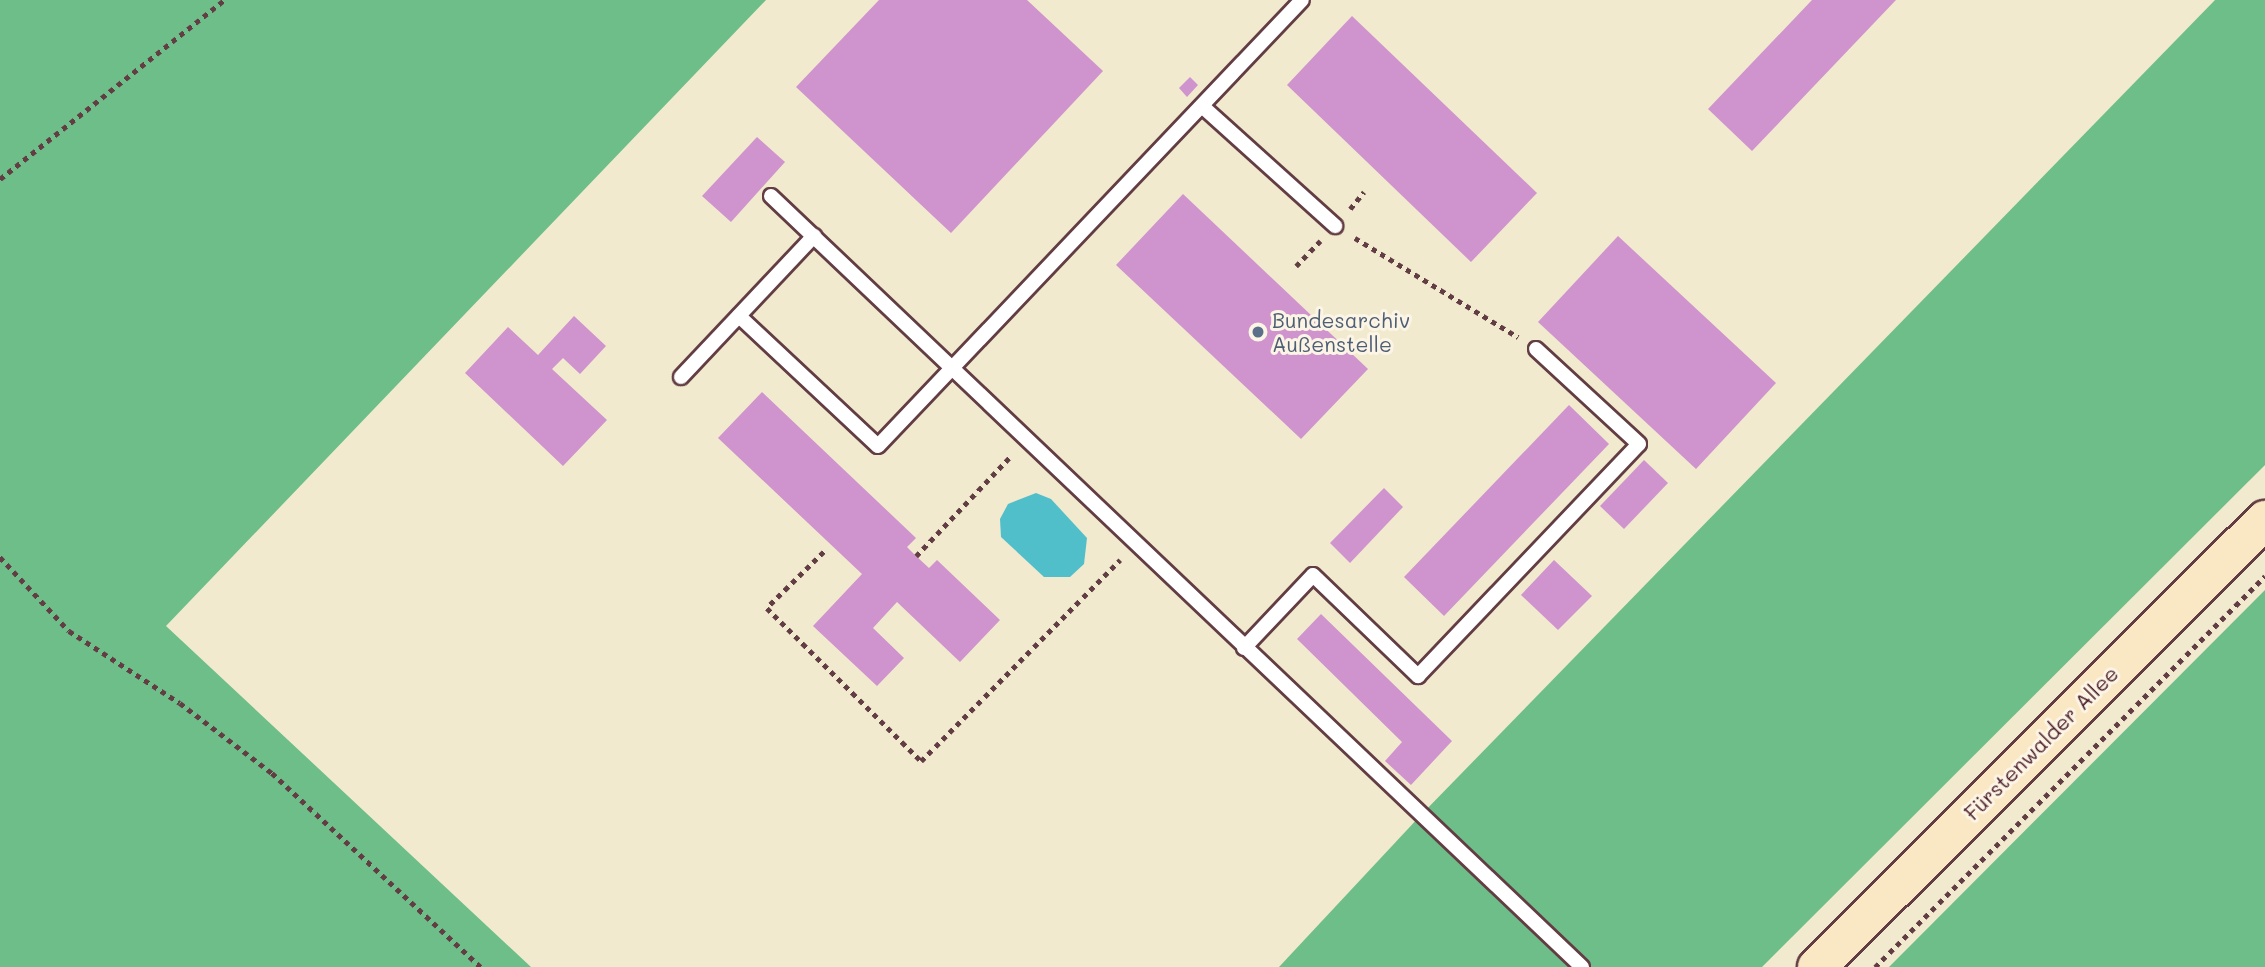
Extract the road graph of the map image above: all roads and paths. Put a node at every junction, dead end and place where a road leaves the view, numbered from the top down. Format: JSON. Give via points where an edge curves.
{"nodes":[{"id":1,"x":224,"y":0,"type":"edge"},
{"id":2,"x":1302,"y":0,"type":"edge"},
{"id":3,"x":1203,"y":107,"type":"junction"},
{"id":4,"x":0,"y":179,"type":"edge"},
{"id":5,"x":771,"y":196,"type":"dead end"},
{"id":6,"x":1335,"y":226,"type":"joint"},
{"id":7,"x":814,"y":236,"type":"junction"},
{"id":8,"x":739,"y":316,"type":"junction"},
{"id":9,"x":1536,"y":349,"type":"joint"},
{"id":10,"x":953,"y":370,"type":"junction"},
{"id":11,"x":681,"y":377,"type":"dead end"},
{"id":12,"x":1026,"y":440,"type":"junction"},
{"id":13,"x":2265,"y":520,"type":"edge"},
{"id":14,"x":1136,"y":545,"type":"junction"},
{"id":15,"x":824,"y":552,"type":"dead end"},
{"id":16,"x":916,"y":556,"type":"dead end"},
{"id":17,"x":0,"y":557,"type":"edge"},
{"id":18,"x":2265,"y":576,"type":"edge"},
{"id":19,"x":1244,"y":648,"type":"junction"},
{"id":20,"x":481,"y":967,"type":"edge"},
{"id":21,"x":1582,"y":967,"type":"edge"},
{"id":22,"x":1817,"y":967,"type":"edge"},
{"id":23,"x":1875,"y":967,"type":"edge"}],
"edges":[{"from":1,"to":4,"type":"path"},
{"from":2,"to":3,"type":"lane"},
{"from":3,"to":6,"type":"lane"},
{"from":3,"to":10,"type":"lane"},
{"from":5,"to":7,"type":"lane"},
{"from":6,"to":9,"type":"path"},
{"from":7,"to":8,"type":"lane"},
{"from":7,"to":10,"type":"lane"},
{"from":8,"to":10,"type":"lane","via":[[878,446]]},
{"from":8,"to":11,"type":"lane"},
{"from":9,"to":19,"type":"lane","via":[[1639,444],[1418,676],[1313,575]]},
{"from":10,"to":12,"type":"lane"},
{"from":12,"to":14,"type":"lane"},
{"from":12,"to":16,"type":"path"},
{"from":13,"to":22,"type":"main road","name":"Fürstenwalder Allee"},
{"from":14,"to":15,"type":"path","via":[[921,761],[767,608]]},
{"from":14,"to":19,"type":"lane"},
{"from":17,"to":20,"type":"path","via":[[68,631],[180,703],[272,773]]},
{"from":18,"to":23,"type":"path"},
{"from":19,"to":21,"type":"lane"}]}
